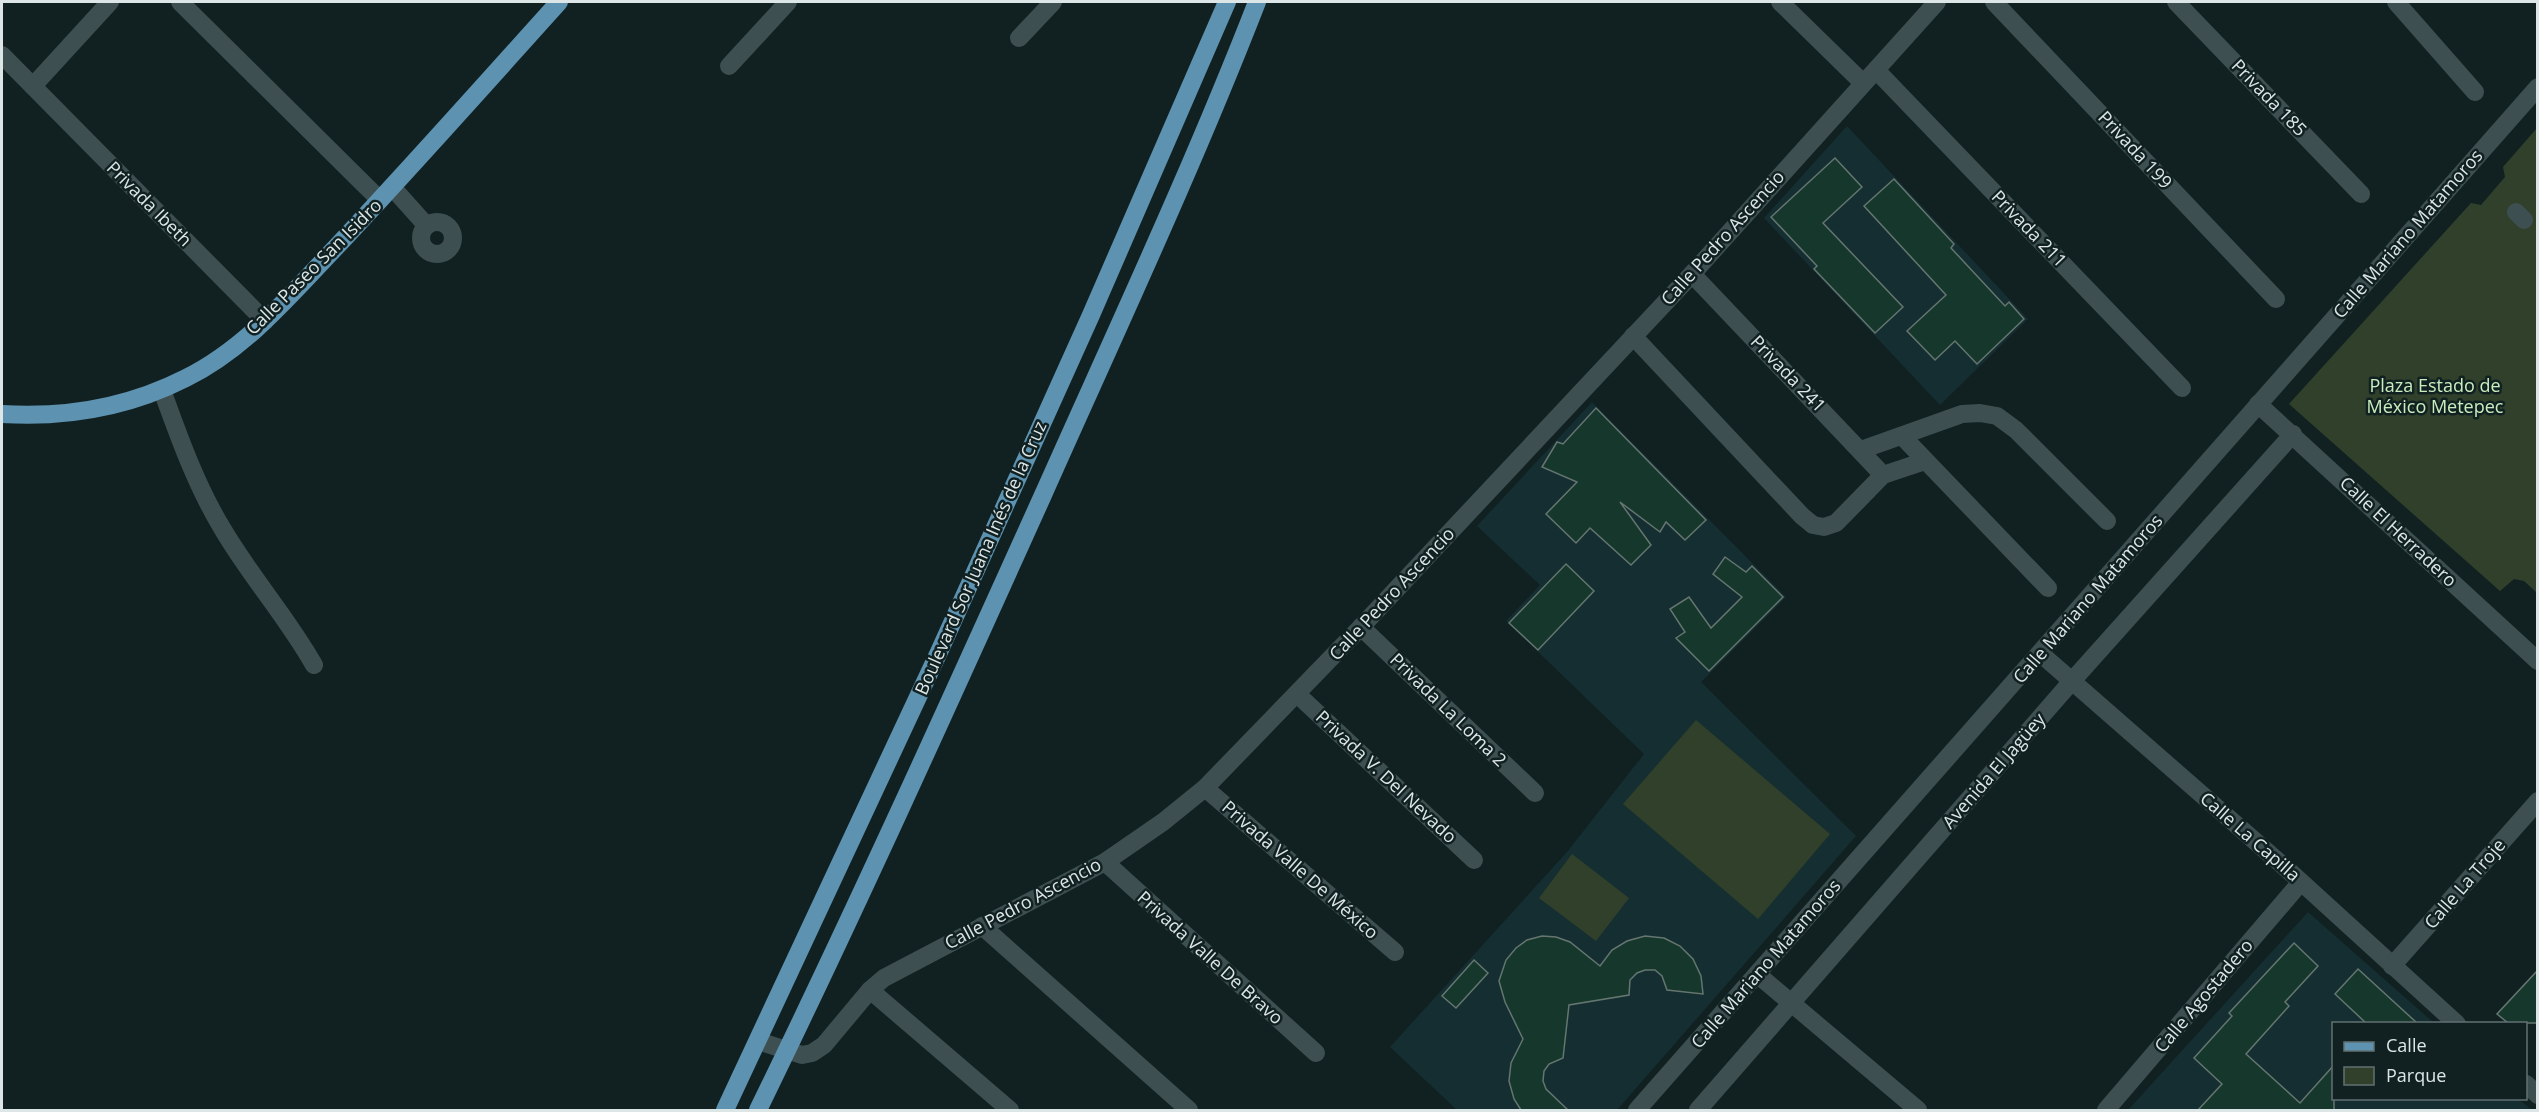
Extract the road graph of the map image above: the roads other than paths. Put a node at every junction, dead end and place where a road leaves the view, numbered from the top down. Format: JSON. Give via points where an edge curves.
{"nodes":[{"id":1,"x":110,"y":2,"type":"edge"},
{"id":2,"x":180,"y":2,"type":"edge"},
{"id":3,"x":559,"y":2,"type":"edge"},
{"id":4,"x":788,"y":2,"type":"edge"},
{"id":5,"x":1053,"y":2,"type":"edge"},
{"id":6,"x":1227,"y":2,"type":"edge"},
{"id":7,"x":1257,"y":2,"type":"edge"},
{"id":8,"x":1780,"y":2,"type":"edge"},
{"id":9,"x":1994,"y":2,"type":"edge"},
{"id":10,"x":2176,"y":2,"type":"edge"},
{"id":11,"x":2396,"y":2,"type":"edge"},
{"id":12,"x":1926,"y":5,"type":"edge"},
{"id":13,"x":1019,"y":38,"type":"dead end"},
{"id":14,"x":2,"y":55,"type":"edge"},
{"id":15,"x":729,"y":66,"type":"dead end"},
{"id":16,"x":1870,"y":77,"type":"junction"},
{"id":17,"x":33,"y":86,"type":"junction"},
{"id":18,"x":2538,"y":87,"type":"edge"},
{"id":19,"x":2475,"y":92,"type":"dead end"},
{"id":20,"x":386,"y":193,"type":"junction"},
{"id":21,"x":2361,"y":194,"type":"dead end"},
{"id":22,"x":426,"y":225,"type":"dead end"},
{"id":23,"x":1692,"y":274,"type":"junction"},
{"id":24,"x":2276,"y":299,"type":"dead end"},
{"id":25,"x":265,"y":321,"type":"junction"},
{"id":26,"x":1633,"y":336,"type":"junction"},
{"id":27,"x":2182,"y":388,"type":"dead end"},
{"id":28,"x":162,"y":390,"type":"junction"},
{"id":29,"x":2258,"y":404,"type":"junction"},
{"id":30,"x":2,"y":414,"type":"edge"},
{"id":31,"x":2293,"y":434,"type":"junction"},
{"id":32,"x":1902,"y":436,"type":"junction"},
{"id":33,"x":1861,"y":450,"type":"junction"},
{"id":34,"x":1925,"y":461,"type":"junction"},
{"id":35,"x":1883,"y":475,"type":"junction"},
{"id":36,"x":2107,"y":521,"type":"dead end"},
{"id":37,"x":2048,"y":588,"type":"dead end"},
{"id":38,"x":1361,"y":627,"type":"junction"},
{"id":39,"x":2041,"y":654,"type":"junction"},
{"id":40,"x":2538,"y":661,"type":"edge"},
{"id":41,"x":314,"y":665,"type":"dead end"},
{"id":42,"x":2072,"y":681,"type":"junction"},
{"id":43,"x":1297,"y":694,"type":"junction"},
{"id":44,"x":1205,"y":788,"type":"junction"},
{"id":45,"x":1535,"y":793,"type":"dead end"},
{"id":46,"x":2538,"y":801,"type":"edge"},
{"id":47,"x":1474,"y":860,"type":"dead end"},
{"id":48,"x":1105,"y":862,"type":"junction"},
{"id":49,"x":2301,"y":882,"type":"junction"},
{"id":50,"x":982,"y":926,"type":"junction"},
{"id":51,"x":1395,"y":952,"type":"dead end"},
{"id":52,"x":2392,"y":966,"type":"junction"},
{"id":53,"x":1757,"y":974,"type":"junction"},
{"id":54,"x":870,"y":990,"type":"junction"},
{"id":55,"x":1792,"y":1002,"type":"junction"},
{"id":56,"x":2456,"y":1022,"type":"edge"},
{"id":57,"x":758,"y":1041,"type":"junction"},
{"id":58,"x":787,"y":1051,"type":"junction"},
{"id":59,"x":1316,"y":1053,"type":"dead end"},
{"id":60,"x":724,"y":1110,"type":"edge"},
{"id":61,"x":758,"y":1110,"type":"edge"},
{"id":62,"x":1010,"y":1110,"type":"edge"},
{"id":63,"x":1190,"y":1110,"type":"edge"},
{"id":64,"x":1637,"y":1110,"type":"edge"},
{"id":65,"x":1698,"y":1110,"type":"edge"},
{"id":66,"x":1918,"y":1110,"type":"edge"},
{"id":67,"x":2106,"y":1110,"type":"edge"}],
"edges":[{"from":1,"to":17,"type":"street"},
{"from":2,"to":20,"type":"street"},
{"from":3,"to":20,"type":"main road","name":"Calle Paseo San Isidro"},
{"from":4,"to":15,"type":"street"},
{"from":5,"to":13,"type":"street"},
{"from":6,"to":57,"type":"main road","name":"Boulevard Sor Juana Inés de la Cruz","via":[[949,631]]},
{"from":7,"to":58,"type":"main road","name":"Boulevard Sor Juana Inés de la Cruz","via":[[1156,244]]},
{"from":8,"to":16,"type":"street","name":"Privada 211"},
{"from":9,"to":24,"type":"street","name":"Privada 199"},
{"from":10,"to":21,"type":"street","name":"Privada 185"},
{"from":11,"to":19,"type":"street"},
{"from":12,"to":16,"type":"street","name":"Calle Pedro Ascencio"},
{"from":14,"to":17,"type":"street","name":"Privada Ibeth"},
{"from":16,"to":23,"type":"street","name":"Calle Pedro Ascencio"},
{"from":16,"to":27,"type":"street","name":"Privada 211"},
{"from":17,"to":25,"type":"street","name":"Privada Ibeth"},
{"from":18,"to":29,"type":"street","name":"Calle Mariano Matamoros"},
{"from":20,"to":22,"type":"street"},
{"from":20,"to":25,"type":"main road","name":"Calle Paseo San Isidro"},
{"from":23,"to":26,"type":"street","name":"Calle Pedro Ascencio"},
{"from":23,"to":33,"type":"street","name":"Privada 241"},
{"from":25,"to":28,"type":"main road","name":"Calle Paseo San Isidro","via":[[227,352]]},
{"from":26,"to":35,"type":"street","via":[[1813,525],[1836,523]]},
{"from":26,"to":38,"type":"street","name":"Calle Pedro Ascencio"},
{"from":28,"to":30,"type":"main road","name":"Calle Paseo San Isidro","via":[[86,412]]},
{"from":28,"to":41,"type":"street","via":[[204,496],[222,529],[297,634]]},
{"from":29,"to":31,"type":"street","name":"Calle El Herradero"},
{"from":29,"to":39,"type":"street","name":"Calle Mariano Matamoros"},
{"from":31,"to":40,"type":"street","name":"Calle El Herradero"},
{"from":31,"to":42,"type":"street","name":"Avenida El Jagüey"},
{"from":32,"to":33,"type":"street"},
{"from":32,"to":34,"type":"street"},
{"from":32,"to":36,"type":"street","via":[[1962,414],[1997,416]]},
{"from":33,"to":35,"type":"street","name":"Privada 241"},
{"from":34,"to":35,"type":"street"},
{"from":34,"to":37,"type":"street"},
{"from":38,"to":43,"type":"street","name":"Calle Pedro Ascencio"},
{"from":38,"to":45,"type":"street","name":"Privada La Loma 2"},
{"from":39,"to":42,"type":"street","name":"Calle La Capilla"},
{"from":39,"to":53,"type":"street","name":"Calle Mariano Matamoros"},
{"from":42,"to":49,"type":"street","name":"Calle La Capilla"},
{"from":42,"to":55,"type":"street","name":"Avenida El Jagüey"},
{"from":43,"to":44,"type":"street","name":"Calle Pedro Ascencio"},
{"from":43,"to":47,"type":"street","name":"Privada V. Del Nevado"},
{"from":44,"to":48,"type":"street","name":"Calle Pedro Ascencio"},
{"from":44,"to":51,"type":"street","name":"Privada Valle De México"},
{"from":46,"to":52,"type":"street","name":"Calle La Troje"},
{"from":48,"to":50,"type":"street","name":"Calle Pedro Ascencio"},
{"from":48,"to":59,"type":"street","name":"Privada Valle De Bravo"},
{"from":49,"to":52,"type":"street","name":"Calle La Capilla"},
{"from":49,"to":67,"type":"street","name":"Calle Agostadero"},
{"from":50,"to":54,"type":"street","name":"Calle Pedro Ascencio","via":[[902,968]]},
{"from":50,"to":63,"type":"street"},
{"from":52,"to":56,"type":"street","name":"Calle La Capilla"},
{"from":53,"to":55,"type":"street"},
{"from":53,"to":64,"type":"street","name":"Calle Mariano Matamoros"},
{"from":54,"to":58,"type":"street","name":"Calle Pedro Ascencio","via":[[819,1050],[802,1055]]},
{"from":54,"to":62,"type":"street"},
{"from":55,"to":65,"type":"street","name":"Avenida El Jagüey"},
{"from":55,"to":66,"type":"street"},
{"from":57,"to":58,"type":"street","name":"Calle Pedro Ascencio"},
{"from":57,"to":60,"type":"main road","name":"Boulevard Sor Juana Inés de la Cruz"},
{"from":58,"to":61,"type":"main road","name":"Boulevard Sor Juana Inés de la Cruz"}]}
